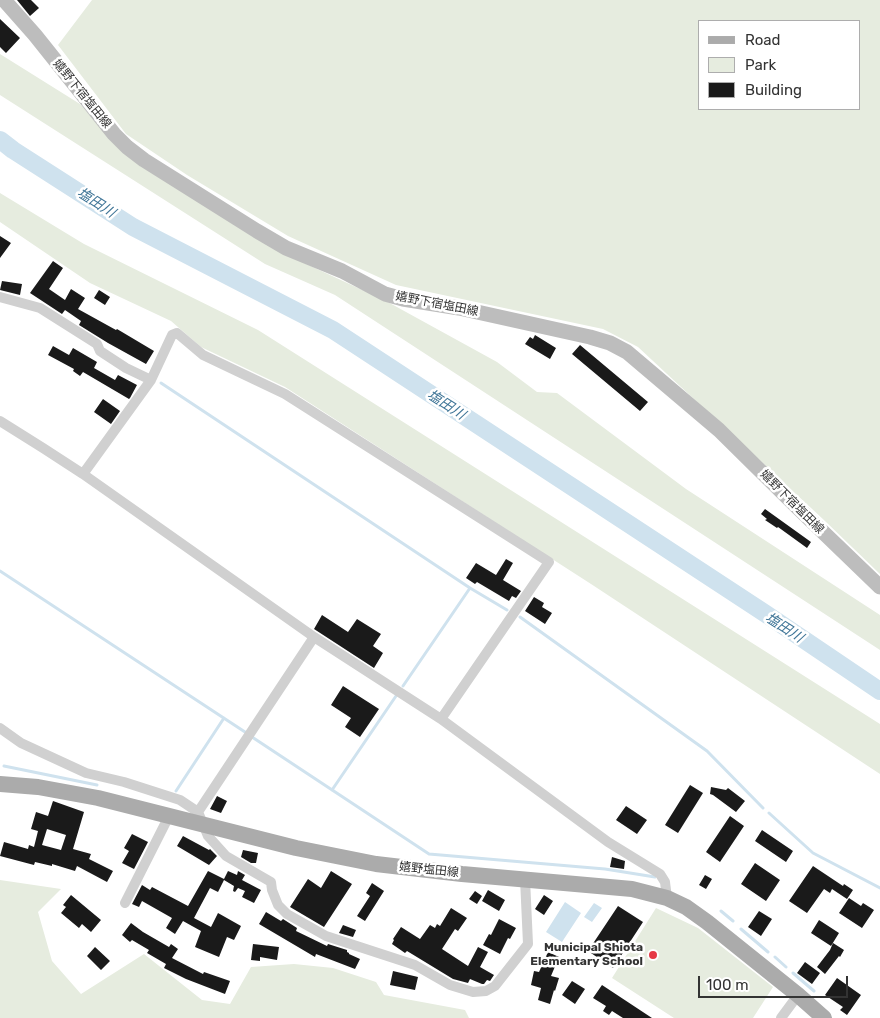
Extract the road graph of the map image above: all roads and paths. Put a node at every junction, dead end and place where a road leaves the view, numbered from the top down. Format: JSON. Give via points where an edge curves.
{"nodes":[{"id":1,"x":4,"y":0,"type":"edge"},
{"id":2,"x":0,"y":297,"type":"edge"},
{"id":3,"x":151,"y":380,"type":"junction"},
{"id":4,"x":0,"y":421,"type":"edge"},
{"id":5,"x":83,"y":474,"type":"junction"},
{"id":6,"x":880,"y":587,"type":"edge"},
{"id":7,"x":314,"y":637,"type":"junction"},
{"id":8,"x":441,"y":719,"type":"junction"},
{"id":9,"x":0,"y":728,"type":"edge"},
{"id":10,"x":0,"y":784,"type":"edge"},
{"id":11,"x":168,"y":816,"type":"junction"},
{"id":12,"x":200,"y":818,"type":"junction"},
{"id":13,"x":525,"y":879,"type":"junction"},
{"id":14,"x":667,"y":898,"type":"junction"},
{"id":15,"x":125,"y":903,"type":"dead end"},
{"id":16,"x":798,"y":995,"type":"junction"},
{"id":17,"x":781,"y":1018,"type":"edge"},
{"id":18,"x":824,"y":1018,"type":"edge"}],
"edges":[{"from":1,"to":6,"type":"main road","name":"嬉野下宿塩田線","via":[[114,134],[144,160],[286,248],[342,271],[385,294],[590,337],[627,352],[719,430]]},
{"from":2,"to":3,"type":"street","via":[[40,308],[97,344],[100,351],[126,368]]},
{"from":3,"to":5,"type":"street"},
{"from":3,"to":8,"type":"street","via":[[172,335],[177,333],[203,355],[285,394],[549,562]]},
{"from":4,"to":5,"type":"street"},
{"from":5,"to":7,"type":"street"},
{"from":7,"to":8,"type":"street"},
{"from":7,"to":12,"type":"street"},
{"from":8,"to":14,"type":"street","via":[[608,842],[660,874],[665,882]]},
{"from":9,"to":12,"type":"street","via":[[21,743],[86,773],[180,800]]},
{"from":10,"to":11,"type":"main road","name":"嬉野塩田線","via":[[38,786]]},
{"from":11,"to":12,"type":"main road","name":"嬉野塩田線"},
{"from":11,"to":15,"type":"street"},
{"from":12,"to":13,"type":"main road","name":"嬉野塩田線","via":[[296,848],[376,864]]},
{"from":12,"to":13,"type":"street","via":[[208,836],[226,856],[271,882],[278,905],[287,914],[326,936],[415,965],[450,985],[473,992],[495,986],[528,944]]},
{"from":13,"to":14,"type":"main road","name":"嬉野塩田線","via":[[632,889]]},
{"from":14,"to":16,"type":"main road","name":"嬉野塩田線","via":[[707,922]]},
{"from":16,"to":17,"type":"street"},
{"from":16,"to":18,"type":"main road","name":"嬉野塩田線"}]}
